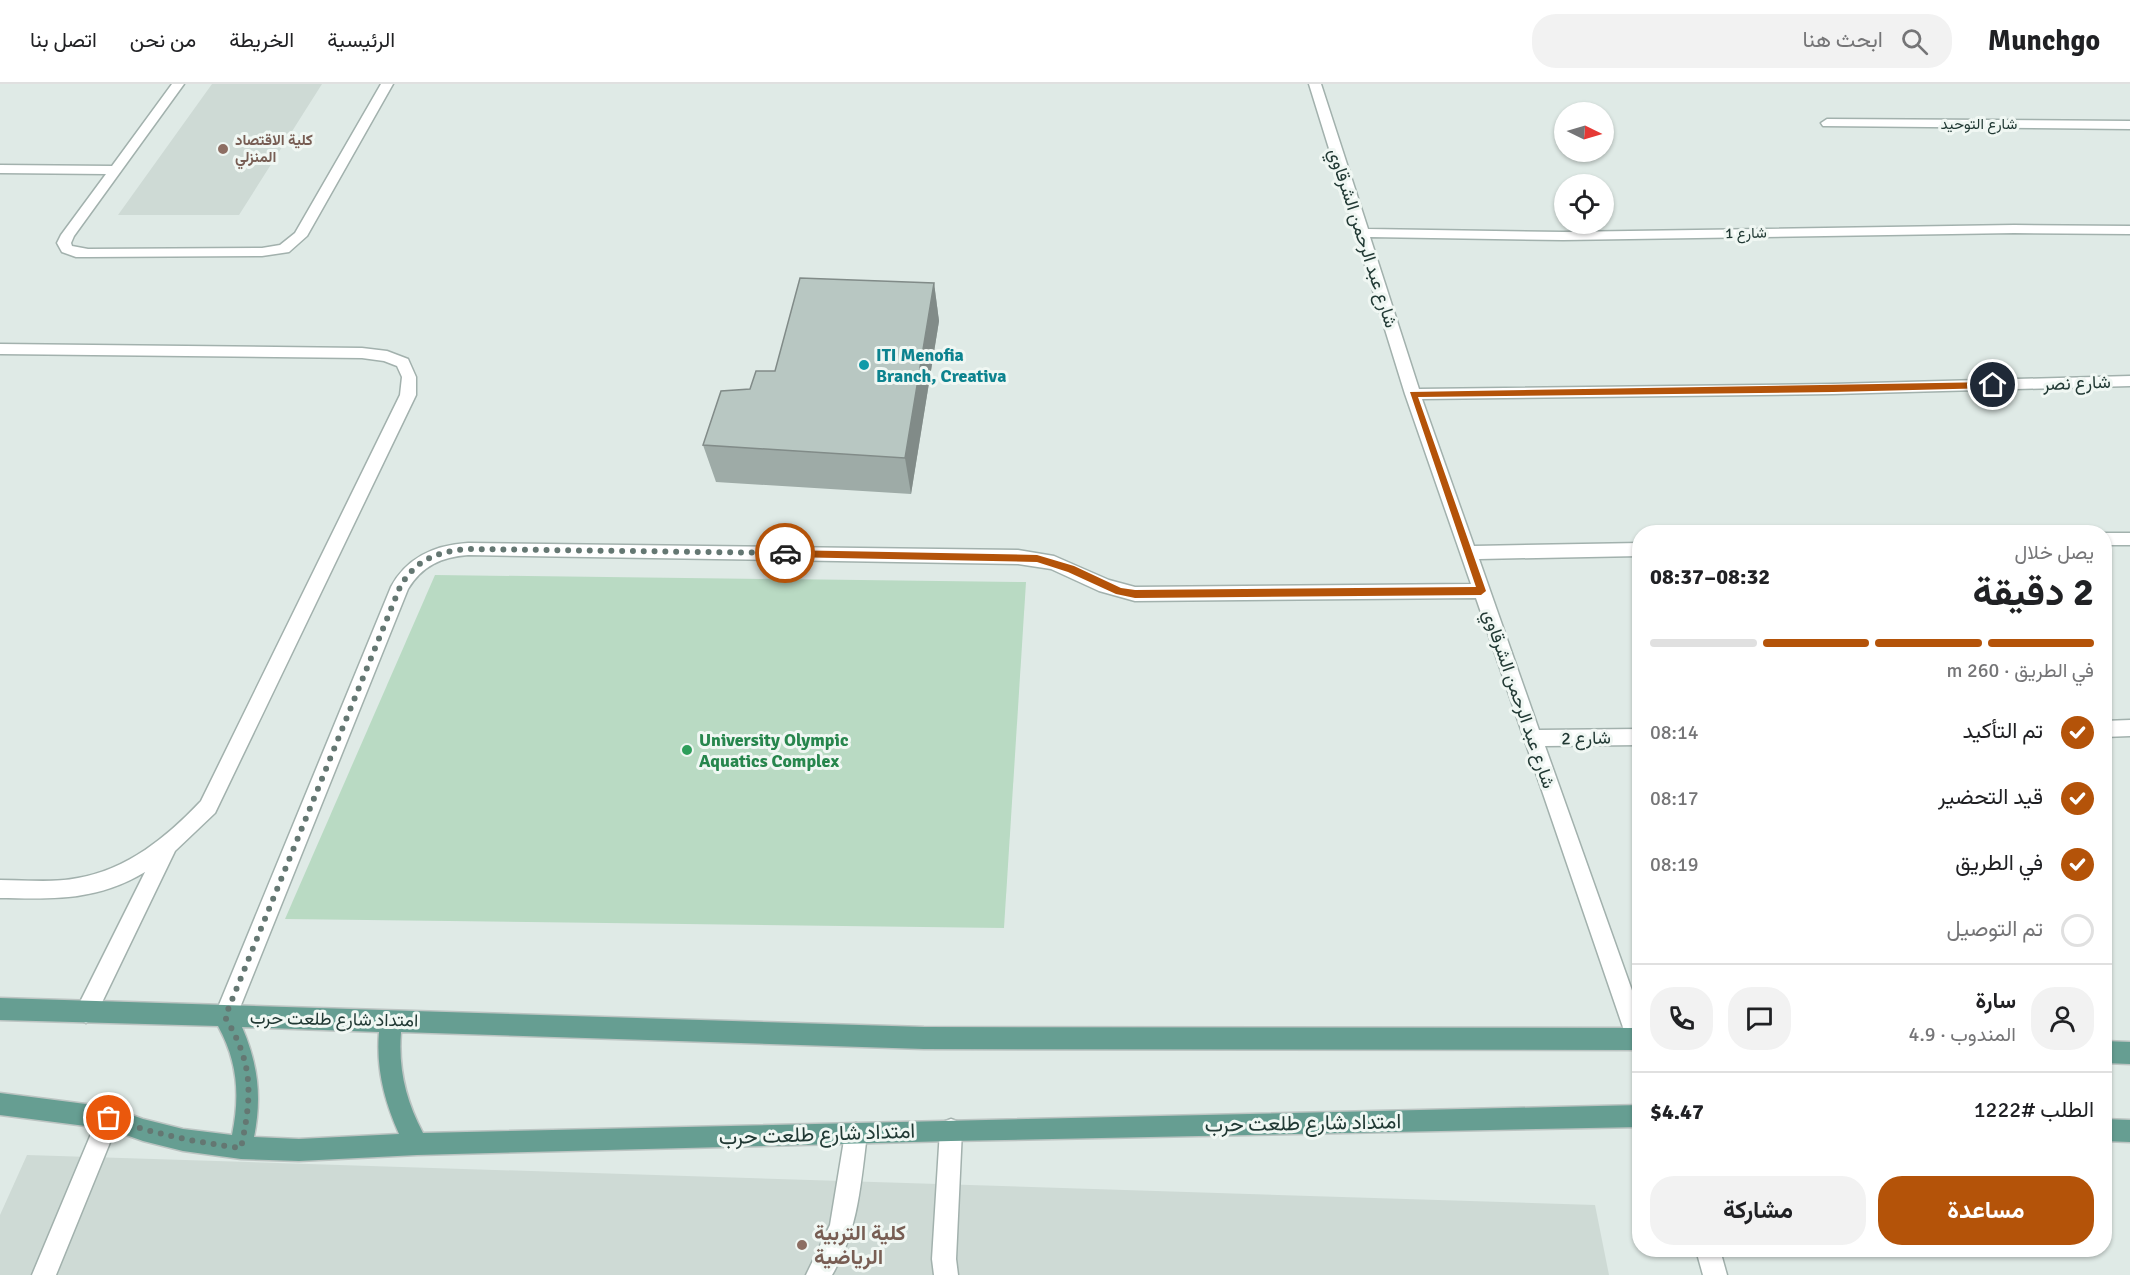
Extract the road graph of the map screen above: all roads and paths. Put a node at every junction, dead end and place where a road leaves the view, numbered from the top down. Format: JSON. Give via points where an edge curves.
{"nodes":[{"id":1,"x":178,"y":84,"type":"edge"},
{"id":2,"x":387,"y":84,"type":"edge"},
{"id":3,"x":1315,"y":84,"type":"edge"},
{"id":4,"x":1827,"y":123,"type":"dead end"},
{"id":5,"x":2130,"y":125,"type":"edge"},
{"id":6,"x":0,"y":169,"type":"edge"},
{"id":7,"x":115,"y":170,"type":"junction"},
{"id":8,"x":2130,"y":230,"type":"edge"},
{"id":9,"x":1361,"y":233,"type":"junction"},
{"id":10,"x":0,"y":349,"type":"edge"},
{"id":11,"x":2130,"y":381,"type":"edge"},
{"id":12,"x":1413,"y":394,"type":"junction"},
{"id":13,"x":2112,"y":539,"type":"edge"},
{"id":14,"x":2130,"y":539,"type":"edge"},
{"id":15,"x":1632,"y":549,"type":"edge"},
{"id":16,"x":1469,"y":552,"type":"junction"},
{"id":17,"x":1481,"y":591,"type":"junction"},
{"id":18,"x":2130,"y":728,"type":"edge"},
{"id":19,"x":2112,"y":729,"type":"edge"},
{"id":20,"x":1632,"y":737,"type":"edge"},
{"id":21,"x":1533,"y":738,"type":"junction"},
{"id":22,"x":167,"y":847,"type":"junction"},
{"id":23,"x":0,"y":889,"type":"edge"},
{"id":24,"x":0,"y":1009,"type":"edge"},
{"id":25,"x":86,"y":1012,"type":"junction"},
{"id":26,"x":225,"y":1017,"type":"junction"},
{"id":27,"x":1632,"y":1019,"type":"edge"},
{"id":28,"x":391,"y":1020,"type":"junction"},
{"id":29,"x":1632,"y":1039,"type":"edge"},
{"id":30,"x":2112,"y":1052,"type":"edge"},
{"id":31,"x":2130,"y":1053,"type":"edge"},
{"id":32,"x":0,"y":1104,"type":"edge"},
{"id":33,"x":1632,"y":1116,"type":"edge"},
{"id":34,"x":109,"y":1118,"type":"junction"},
{"id":35,"x":951,"y":1130,"type":"junction"},
{"id":36,"x":2112,"y":1130,"type":"edge"},
{"id":37,"x":2130,"y":1131,"type":"edge"},
{"id":38,"x":856,"y":1134,"type":"junction"},
{"id":39,"x":417,"y":1144,"type":"junction"},
{"id":40,"x":241,"y":1148,"type":"junction"},
{"id":41,"x":1710,"y":1257,"type":"edge"},
{"id":42,"x":44,"y":1275,"type":"edge"},
{"id":43,"x":818,"y":1275,"type":"edge"},
{"id":44,"x":945,"y":1275,"type":"edge"},
{"id":45,"x":1715,"y":1275,"type":"edge"}],
"edges":[{"from":1,"to":7,"type":"street"},
{"from":2,"to":7,"type":"street","via":[[300,236],[285,249],[76,253],[67,249],[64,243],[68,235]]},
{"from":3,"to":9,"type":"street","name":"شارع عبد الرحمن الشرقاوي"},
{"from":4,"to":5,"type":"street","name":"شارع التوحيد"},
{"from":6,"to":7,"type":"street"},
{"from":8,"to":9,"type":"street","name":"شارع 1","via":[[1563,236]]},
{"from":9,"to":12,"type":"street","name":"شارع عبد الرحمن الشرقاوي"},
{"from":10,"to":22,"type":"street","via":[[362,353],[387,356],[403,363],[409,377],[408,395],[224,778],[208,807]]},
{"from":11,"to":12,"type":"street","name":"شارع نصر"},
{"from":12,"to":16,"type":"street","name":"شارع عبد الرحمن الشرقاوي"},
{"from":13,"to":14,"type":"street"},
{"from":15,"to":16,"type":"street"},
{"from":16,"to":17,"type":"street","name":"شارع عبد الرحمن الشرقاوي"},
{"from":17,"to":21,"type":"street","name":"شارع عبد الرحمن الشرقاوي"},
{"from":17,"to":26,"type":"street","via":[[1135,594],[1105,586],[1054,562],[1018,557],[468,549],[435,554],[408,574],[400,587]]},
{"from":18,"to":19,"type":"street"},
{"from":20,"to":21,"type":"street","name":"شارع 2"},
{"from":21,"to":27,"type":"street","name":"شارع عبد الرحمن الشرقاوي"},
{"from":22,"to":23,"type":"street","via":[[114,878],[76,888]]},
{"from":22,"to":25,"type":"street"},
{"from":24,"to":25,"type":"main road","name":"امتداد شارع طلعت حرب"},
{"from":25,"to":26,"type":"main road","name":"امتداد شارع طلعت حرب"},
{"from":26,"to":28,"type":"main road","name":"امتداد شارع طلعت حرب"},
{"from":26,"to":40,"type":"main road","via":[[246,1061],[248,1118]]},
{"from":28,"to":29,"type":"main road","name":"امتداد شارع طلعت حرب","via":[[924,1038]]},
{"from":28,"to":39,"type":"main road","via":[[388,1047],[394,1099]]},
{"from":30,"to":31,"type":"main road"},
{"from":32,"to":34,"type":"main road","name":"امتداد شارع طلعت حرب"},
{"from":33,"to":35,"type":"main road","name":"امتداد شارع طلعت حرب"},
{"from":34,"to":40,"type":"main road","name":"امتداد شارع طلعت حرب","via":[[183,1140]]},
{"from":34,"to":42,"type":"street"},
{"from":35,"to":38,"type":"main road","name":"امتداد شارع طلعت حرب"},
{"from":35,"to":44,"type":"street"},
{"from":36,"to":37,"type":"main road"},
{"from":38,"to":39,"type":"main road","name":"امتداد شارع طلعت حرب"},
{"from":38,"to":43,"type":"street","via":[[840,1236]]},
{"from":39,"to":40,"type":"main road","name":"امتداد شارع طلعت حرب","via":[[351,1149]]},
{"from":41,"to":45,"type":"street"}]}
